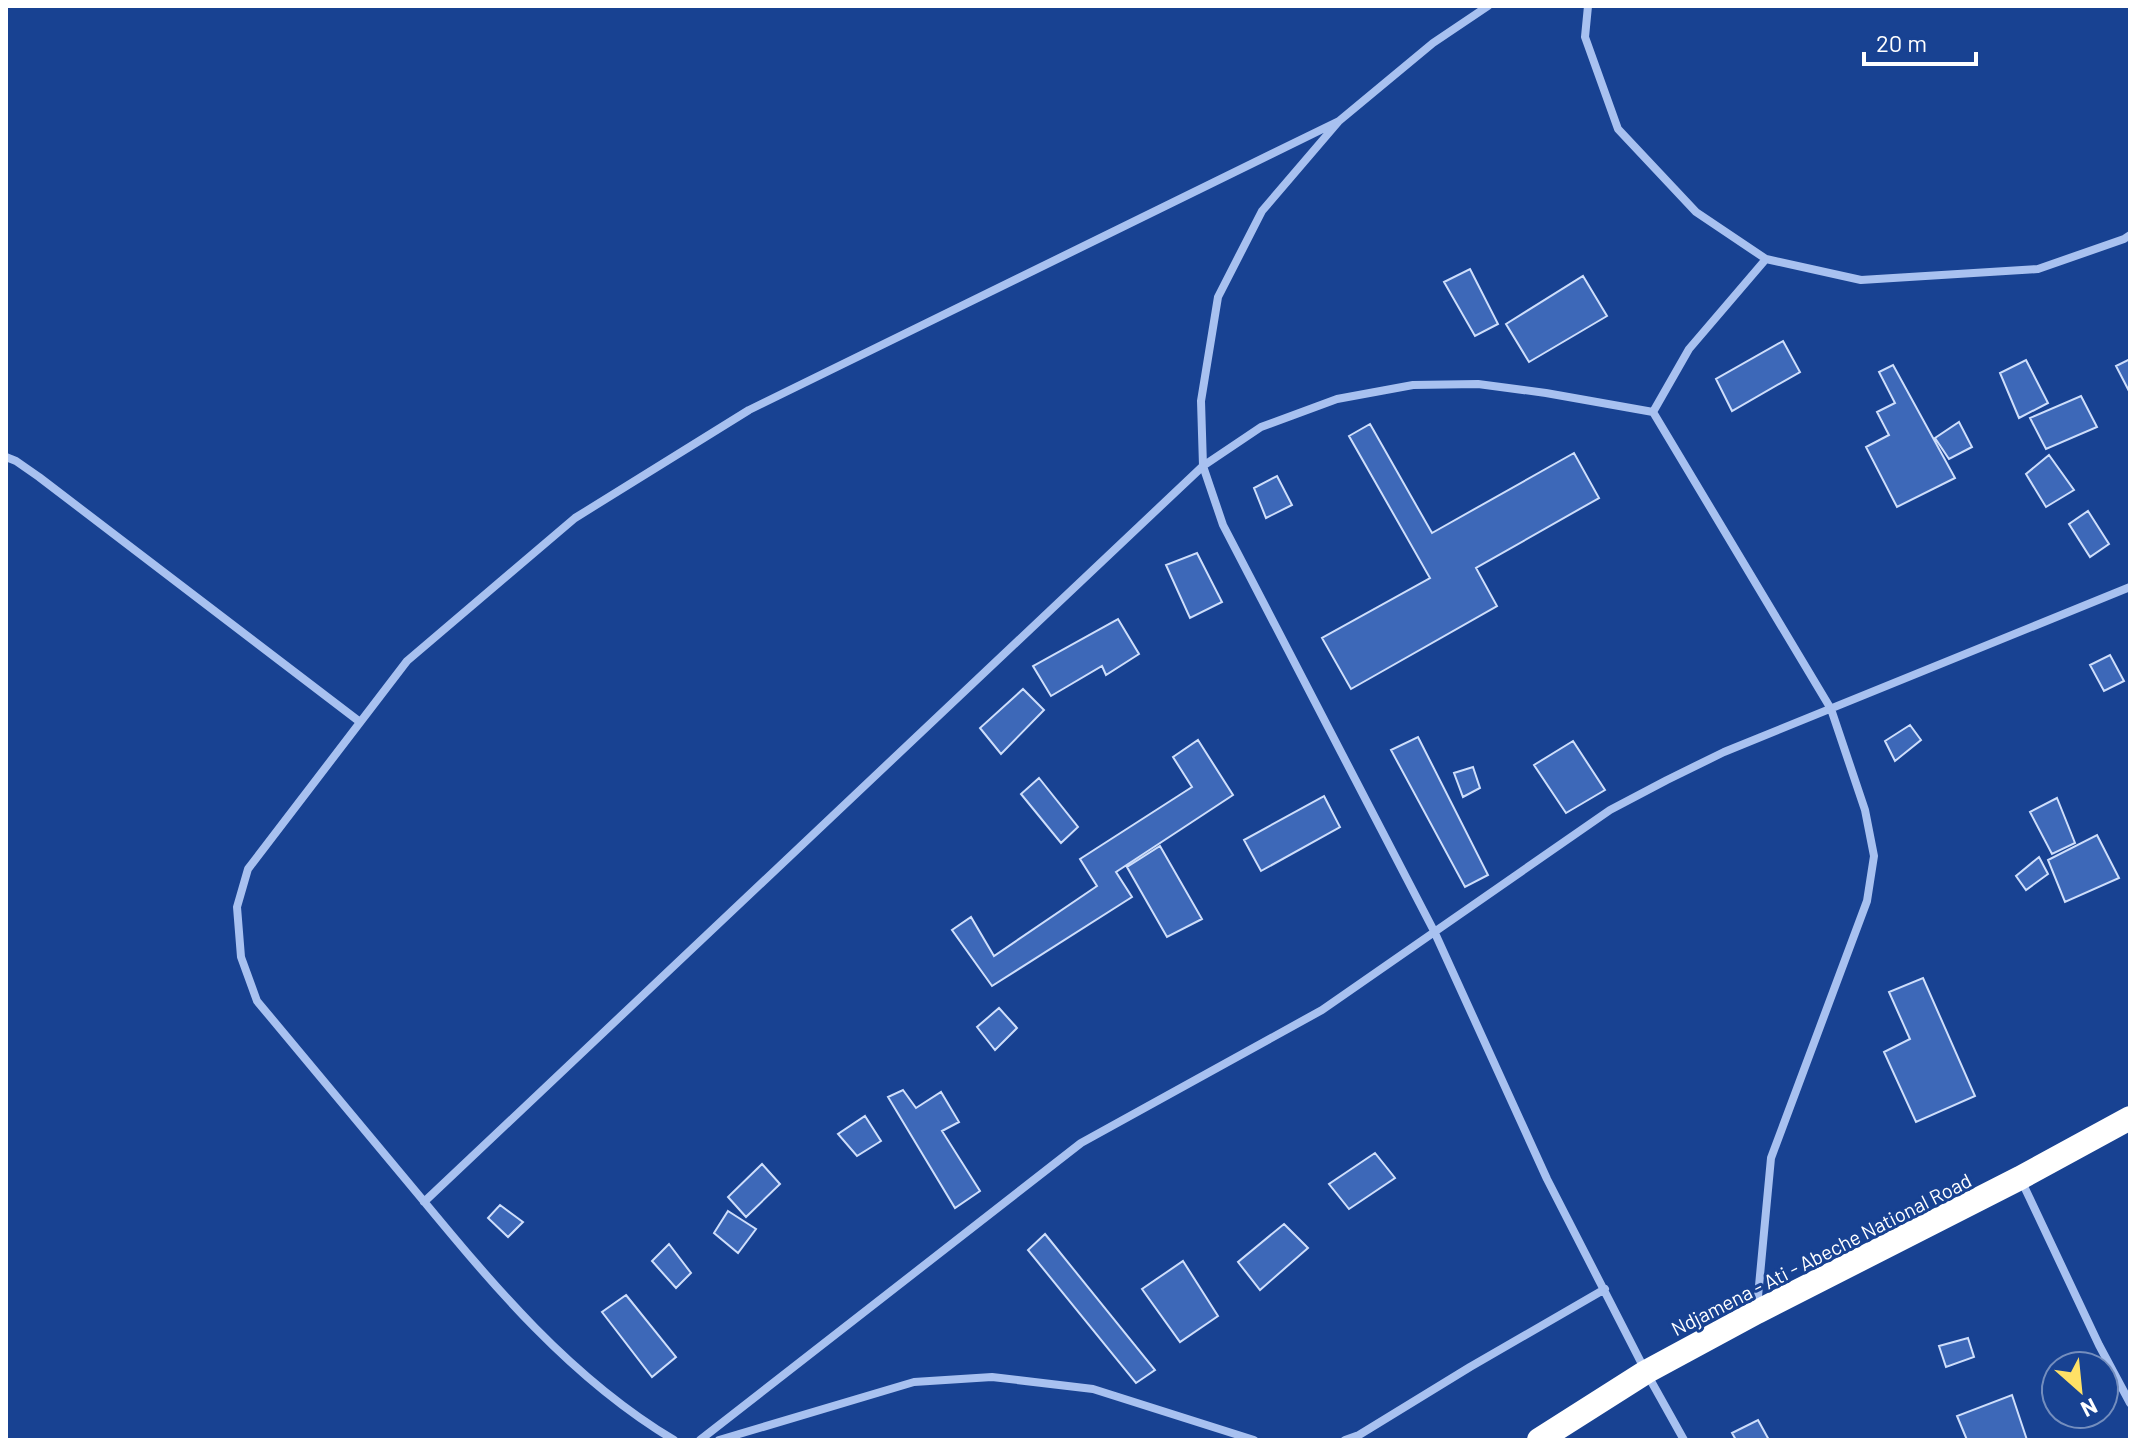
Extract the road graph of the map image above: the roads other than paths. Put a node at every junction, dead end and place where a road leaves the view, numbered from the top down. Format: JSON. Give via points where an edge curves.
{"nodes":[{"id":1,"x":1488,"y":6,"type":"edge"},
{"id":2,"x":1588,"y":6,"type":"edge"},
{"id":3,"x":1339,"y":121,"type":"junction"},
{"id":4,"x":2130,"y":235,"type":"edge"},
{"id":5,"x":1766,"y":259,"type":"junction"},
{"id":6,"x":1653,"y":412,"type":"junction"},
{"id":7,"x":6,"y":457,"type":"edge"},
{"id":8,"x":1203,"y":466,"type":"junction"},
{"id":9,"x":2130,"y":587,"type":"edge"},
{"id":10,"x":1831,"y":709,"type":"junction"},
{"id":11,"x":360,"y":722,"type":"junction"},
{"id":12,"x":1434,"y":931,"type":"junction"},
{"id":13,"x":2130,"y":1118,"type":"edge"},
{"id":14,"x":2020,"y":1178,"type":"junction"},
{"id":15,"x":424,"y":1202,"type":"junction"},
{"id":16,"x":1605,"y":1289,"type":"junction"},
{"id":17,"x":1757,"y":1312,"type":"junction"},
{"id":18,"x":1646,"y":1372,"type":"junction"},
{"id":19,"x":2130,"y":1403,"type":"edge"},
{"id":20,"x":674,"y":1440,"type":"edge"},
{"id":21,"x":700,"y":1440,"type":"edge"},
{"id":22,"x":719,"y":1440,"type":"edge"},
{"id":23,"x":1254,"y":1440,"type":"edge"},
{"id":24,"x":1345,"y":1440,"type":"edge"},
{"id":25,"x":1539,"y":1440,"type":"edge"},
{"id":26,"x":1684,"y":1440,"type":"edge"}],
"edges":[{"from":1,"to":3,"type":"street","via":[[1433,43]]},
{"from":2,"to":5,"type":"street","via":[[1585,37],[1618,129],[1696,212]]},
{"from":3,"to":8,"type":"street","via":[[1262,211],[1218,297],[1201,401]]},
{"from":3,"to":11,"type":"street","via":[[749,410],[575,518],[407,661]]},
{"from":4,"to":5,"type":"street","via":[[2023,270],[1861,280]]},
{"from":5,"to":6,"type":"street","via":[[1689,349]]},
{"from":6,"to":8,"type":"street","via":[[1478,384],[1413,385],[1337,399],[1261,427]]},
{"from":6,"to":10,"type":"street"},
{"from":7,"to":11,"type":"street"},
{"from":8,"to":12,"type":"street","via":[[1223,525]]},
{"from":8,"to":15,"type":"street"},
{"from":9,"to":10,"type":"street"},
{"from":10,"to":12,"type":"street","via":[[1724,752],[1610,810]]},
{"from":10,"to":17,"type":"street","via":[[1865,810],[1874,856],[1867,901],[1771,1158]]},
{"from":11,"to":15,"type":"street","via":[[248,869],[237,907],[241,957],[257,1001]]},
{"from":12,"to":16,"type":"street","via":[[1547,1179]]},
{"from":12,"to":21,"type":"street","via":[[1322,1010],[1081,1143]]},
{"from":13,"to":14,"type":"highway","name":"Ndjamena - Ati - Abeche National Road"},
{"from":14,"to":17,"type":"highway","name":"Ndjamena - Ati - Abeche National Road"},
{"from":14,"to":19,"type":"street"},
{"from":15,"to":20,"type":"street","via":[[539,1333],[589,1380]]},
{"from":16,"to":18,"type":"street"},
{"from":16,"to":24,"type":"street"},
{"from":17,"to":18,"type":"highway","name":"Ndjamena - Ati - Abeche National Road"},
{"from":18,"to":25,"type":"highway","name":"Ndjamena - Ati - Abeche National Road"},
{"from":18,"to":26,"type":"street"},
{"from":22,"to":23,"type":"street","via":[[914,1382],[992,1377],[1093,1389]]}]}
